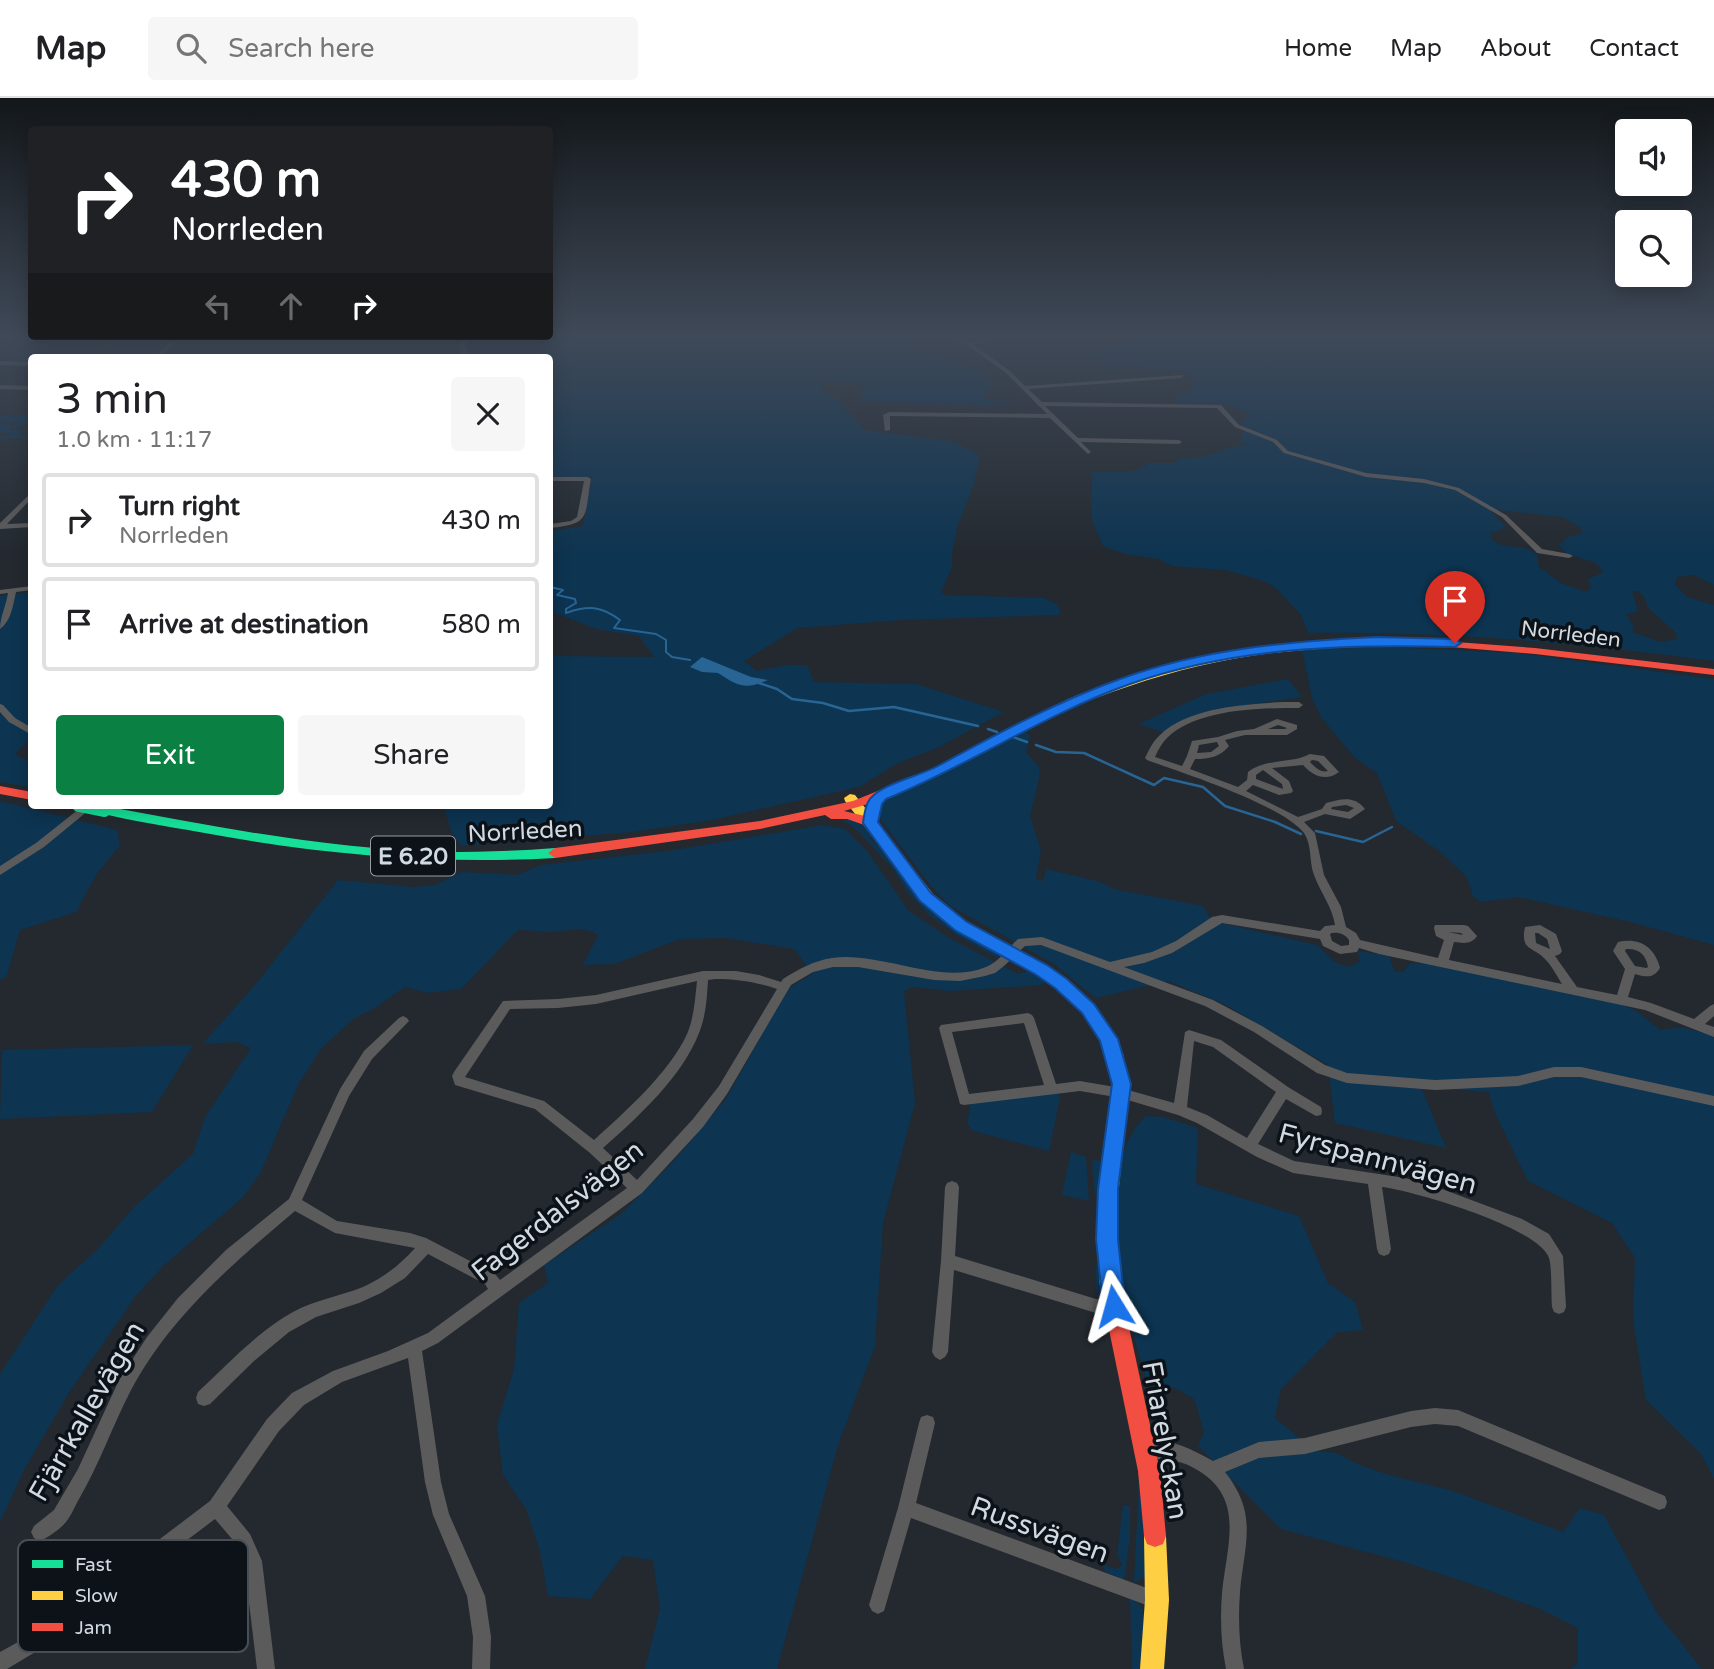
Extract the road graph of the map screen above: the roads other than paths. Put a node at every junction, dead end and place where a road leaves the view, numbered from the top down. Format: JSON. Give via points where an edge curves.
{"nodes":[{"id":1,"x":1044,"y":408,"type":"edge"},
{"id":2,"x":1221,"y":408,"type":"edge"},
{"id":3,"x":1052,"y":416,"type":"junction"},
{"id":4,"x":887,"y":430,"type":"dead end"},
{"id":5,"x":1079,"y":440,"type":"junction"},
{"id":6,"x":1178,"y":442,"type":"dead end"},
{"id":7,"x":1088,"y":452,"type":"dead end"},
{"id":8,"x":553,"y":479,"type":"edge"},
{"id":9,"x":28,"y":498,"type":"edge"},
{"id":10,"x":28,"y":525,"type":"edge"},
{"id":11,"x":0,"y":526,"type":"edge"},
{"id":12,"x":553,"y":526,"type":"edge"},
{"id":13,"x":1569,"y":556,"type":"dead end"},
{"id":14,"x":28,"y":589,"type":"edge"},
{"id":15,"x":12,"y":591,"type":"junction"},
{"id":16,"x":0,"y":592,"type":"edge"},
{"id":17,"x":0,"y":627,"type":"edge"},
{"id":18,"x":1714,"y":672,"type":"edge"},
{"id":19,"x":1299,"y":705,"type":"dead end"},
{"id":20,"x":0,"y":707,"type":"edge"},
{"id":21,"x":1016,"y":729,"type":"junction"},
{"id":22,"x":28,"y":730,"type":"edge"},
{"id":23,"x":1258,"y":730,"type":"dead end"},
{"id":24,"x":1220,"y":738,"type":"junction"},
{"id":25,"x":1192,"y":756,"type":"junction"},
{"id":26,"x":1305,"y":762,"type":"dead end"},
{"id":27,"x":1185,"y":769,"type":"junction"},
{"id":28,"x":1267,"y":769,"type":"junction"},
{"id":29,"x":1252,"y":781,"type":"junction"},
{"id":30,"x":0,"y":790,"type":"edge"},
{"id":31,"x":1238,"y":792,"type":"junction"},
{"id":32,"x":28,"y":795,"type":"edge"},
{"id":33,"x":881,"y":795,"type":"junction"},
{"id":34,"x":852,"y":801,"type":"junction"},
{"id":35,"x":94,"y":809,"type":"edge"},
{"id":36,"x":107,"y":809,"type":"edge"},
{"id":37,"x":1325,"y":811,"type":"dead end"},
{"id":38,"x":796,"y":818,"type":"junction"},
{"id":39,"x":1296,"y":821,"type":"junction"},
{"id":40,"x":870,"y":823,"type":"junction"},
{"id":41,"x":724,"y":830,"type":"junction"},
{"id":42,"x":0,"y":872,"type":"edge"},
{"id":43,"x":1341,"y":929,"type":"junction"},
{"id":44,"x":1324,"y":936,"type":"junction"},
{"id":45,"x":1450,"y":938,"type":"dead end"},
{"id":46,"x":1356,"y":943,"type":"junction"},
{"id":47,"x":1010,"y":953,"type":"junction"},
{"id":48,"x":1548,"y":954,"type":"dead end"},
{"id":49,"x":1442,"y":963,"type":"junction"},
{"id":50,"x":1112,"y":965,"type":"junction"},
{"id":51,"x":1631,"y":969,"type":"dead end"},
{"id":52,"x":703,"y":975,"type":"junction"},
{"id":53,"x":783,"y":987,"type":"junction"},
{"id":54,"x":1572,"y":989,"type":"junction"},
{"id":55,"x":1621,"y":1000,"type":"junction"},
{"id":56,"x":1714,"y":1009,"type":"edge"},
{"id":57,"x":403,"y":1021,"type":"dead end"},
{"id":58,"x":1697,"y":1024,"type":"junction"},
{"id":59,"x":1714,"y":1032,"type":"edge"},
{"id":60,"x":1051,"y":1088,"type":"junction"},
{"id":61,"x":1284,"y":1091,"type":"junction"},
{"id":62,"x":1121,"y":1093,"type":"junction"},
{"id":63,"x":1714,"y":1101,"type":"edge"},
{"id":64,"x":1180,"y":1110,"type":"junction"},
{"id":65,"x":1316,"y":1111,"type":"dead end"},
{"id":66,"x":1249,"y":1146,"type":"junction"},
{"id":67,"x":594,"y":1148,"type":"junction"},
{"id":68,"x":1374,"y":1179,"type":"junction"},
{"id":69,"x":951,"y":1187,"type":"dead end"},
{"id":70,"x":637,"y":1189,"type":"junction"},
{"id":71,"x":295,"y":1203,"type":"junction"},
{"id":72,"x":426,"y":1245,"type":"junction"},
{"id":73,"x":1384,"y":1249,"type":"dead end"},
{"id":74,"x":947,"y":1261,"type":"junction"},
{"id":75,"x":498,"y":1290,"type":"junction"},
{"id":76,"x":1114,"y":1306,"type":"junction"},
{"id":77,"x":1559,"y":1307,"type":"dead end"},
{"id":78,"x":414,"y":1348,"type":"junction"},
{"id":79,"x":940,"y":1352,"type":"dead end"},
{"id":80,"x":204,"y":1398,"type":"dead end"},
{"id":81,"x":927,"y":1423,"type":"dead end"},
{"id":82,"x":1146,"y":1448,"type":"junction"},
{"id":83,"x":1213,"y":1469,"type":"junction"},
{"id":84,"x":1660,"y":1502,"type":"dead end"},
{"id":85,"x":216,"y":1507,"type":"junction"},
{"id":86,"x":906,"y":1508,"type":"junction"},
{"id":87,"x":40,"y":1532,"type":"dead end"},
{"id":88,"x":173,"y":1540,"type":"edge"},
{"id":89,"x":243,"y":1540,"type":"edge"},
{"id":90,"x":248,"y":1550,"type":"edge"},
{"id":91,"x":1157,"y":1600,"type":"junction"},
{"id":92,"x":878,"y":1605,"type":"dead end"},
{"id":93,"x":18,"y":1652,"type":"edge"},
{"id":94,"x":0,"y":1662,"type":"edge"},
{"id":95,"x":266,"y":1669,"type":"edge"},
{"id":96,"x":481,"y":1669,"type":"edge"},
{"id":97,"x":1152,"y":1669,"type":"edge"},
{"id":98,"x":1235,"y":1669,"type":"edge"}],
"edges":[{"from":1,"to":3,"type":"street"},
{"from":2,"to":13,"type":"street","via":[[1237,426],[1275,441],[1286,452],[1366,475],[1457,489],[1504,516],[1540,551]]},
{"from":3,"to":4,"type":"street","via":[[889,414]]},
{"from":3,"to":5,"type":"street"},
{"from":5,"to":6,"type":"street"},
{"from":5,"to":7,"type":"street"},
{"from":8,"to":12,"type":"street","via":[[589,479],[580,518]]},
{"from":9,"to":11,"type":"street"},
{"from":10,"to":11,"type":"street"},
{"from":14,"to":15,"type":"street"},
{"from":15,"to":16,"type":"street"},
{"from":15,"to":17,"type":"street"},
{"from":18,"to":21,"type":"main road","name":"Norrleden","number":"E 6.20","via":[[1491,646],[1329,642],[1232,654],[1154,672]]},
{"from":19,"to":27,"type":"street","via":[[1251,707],[1176,727],[1160,739],[1150,758]]},
{"from":20,"to":22,"type":"street"},
{"from":21,"to":33,"type":"main road","name":"Norrleden","number":"E 6.20","via":[[933,775]]},
{"from":21,"to":34,"type":"main road","name":"Norrleden","number":"E 6.20"},
{"from":23,"to":24,"type":"street"},
{"from":24,"to":25,"type":"street","via":[[1195,743]]},
{"from":24,"to":25,"type":"street","via":[[1221,750]]},
{"from":25,"to":27,"type":"street"},
{"from":26,"to":28,"type":"street","via":[[1280,763]]},
{"from":27,"to":31,"type":"street"},
{"from":28,"to":29,"type":"street","via":[[1254,770]]},
{"from":28,"to":29,"type":"street","via":[[1286,783],[1288,791]]},
{"from":29,"to":31,"type":"street"},
{"from":30,"to":32,"type":"main road"},
{"from":31,"to":39,"type":"street"},
{"from":33,"to":34,"type":"main road","name":"Norrleden","number":"E 6.20"},
{"from":33,"to":40,"type":"main road"},
{"from":34,"to":38,"type":"main road","name":"Norrleden","number":"E 6.20"},
{"from":34,"to":40,"type":"main road","name":"Friarelyckan"},
{"from":34,"to":41,"type":"main road","name":"Norrleden","number":"E 6.20"},
{"from":35,"to":42,"type":"street"},
{"from":36,"to":41,"type":"main road","name":"Norrleden","number":"E 6.20","via":[[290,845],[412,856],[588,851]]},
{"from":37,"to":39,"type":"street"},
{"from":38,"to":40,"type":"main road","via":[[838,814]]},
{"from":38,"to":41,"type":"main road","name":"Norrleden","number":"E 6.20"},
{"from":39,"to":43,"type":"street","via":[[1310,834],[1319,874],[1339,910]]},
{"from":40,"to":47,"type":"main road","name":"Friarelyckan","via":[[932,903],[961,926]]},
{"from":43,"to":44,"type":"street","via":[[1329,929]]},
{"from":43,"to":46,"type":"street"},
{"from":44,"to":46,"type":"street","via":[[1330,946],[1340,950]]},
{"from":44,"to":50,"type":"street","via":[[1216,920],[1165,953]]},
{"from":45,"to":49,"type":"street"},
{"from":46,"to":49,"type":"street"},
{"from":47,"to":50,"type":"street","name":"Fagerdalsvägen","via":[[1022,942],[1042,940]]},
{"from":47,"to":53,"type":"street","name":"Fagerdalsvägen","via":[[986,972],[955,977],[855,961],[826,962],[800,971]]},
{"from":47,"to":62,"type":"main road","name":"Friarelyckan","via":[[1051,976],[1088,1009],[1115,1054]]},
{"from":48,"to":54,"type":"street"},
{"from":49,"to":54,"type":"street"},
{"from":50,"to":63,"type":"street","name":"Fagerdalsvägen","via":[[1209,1003],[1321,1069],[1356,1080],[1494,1083],[1581,1072]]},
{"from":51,"to":55,"type":"street"},
{"from":52,"to":53,"type":"street","via":[[759,978]]},
{"from":52,"to":67,"type":"street","via":[[692,1037],[623,1123]]},
{"from":52,"to":67,"type":"street","via":[[577,1003],[507,1004],[458,1076],[465,1085],[539,1105]]},
{"from":53,"to":70,"type":"street","name":"Fagerdalsvägen","via":[[715,1101]]},
{"from":54,"to":55,"type":"street"},
{"from":55,"to":58,"type":"street"},
{"from":56,"to":58,"type":"street"},
{"from":57,"to":71,"type":"street","name":"Fjärrkallevägen","via":[[369,1055],[344,1093]]},
{"from":58,"to":59,"type":"street"},
{"from":60,"to":60,"type":"street","name":"Fyrspannvägen","via":[[964,1100],[945,1028],[1028,1018]]},
{"from":60,"to":62,"type":"street","name":"Fyrspannvägen","via":[[1080,1086]]},
{"from":61,"to":64,"type":"street","name":"Fyrspannvägen","via":[[1217,1043],[1189,1035]]},
{"from":61,"to":65,"type":"street","name":"Fyrspannvägen"},
{"from":61,"to":66,"type":"street","name":"Fyrspannvägen"},
{"from":62,"to":64,"type":"street","name":"Fyrspannvägen"},
{"from":62,"to":76,"type":"main road","name":"Friarelyckan","via":[[1108,1189],[1107,1239]]},
{"from":64,"to":66,"type":"street","name":"Fyrspannvägen"},
{"from":66,"to":68,"type":"street","name":"Fyrspannvägen","via":[[1293,1167]]},
{"from":67,"to":70,"type":"street"},
{"from":68,"to":73,"type":"street"},
{"from":68,"to":77,"type":"street","name":"Fyrspannvägen","via":[[1446,1196],[1544,1239],[1556,1256]]},
{"from":69,"to":74,"type":"street"},
{"from":70,"to":75,"type":"street","name":"Fagerdalsvägen"},
{"from":71,"to":72,"type":"street","via":[[335,1227]]},
{"from":71,"to":87,"type":"street","name":"Fjärrkallevägen","via":[[231,1255],[152,1342],[60,1516]]},
{"from":72,"to":75,"type":"street","via":[[477,1270]]},
{"from":72,"to":80,"type":"street","via":[[390,1280],[323,1306],[281,1329]]},
{"from":74,"to":76,"type":"street","via":[[1097,1306]]},
{"from":74,"to":79,"type":"street"},
{"from":75,"to":78,"type":"street","name":"Fagerdalsvägen"},
{"from":76,"to":82,"type":"main road","name":"Friarelyckan"},
{"from":78,"to":85,"type":"street","name":"Fagerdalsvägen","via":[[338,1376],[298,1399],[273,1425]]},
{"from":78,"to":96,"type":"street","via":[[441,1515],[476,1595]]},
{"from":81,"to":86,"type":"street"},
{"from":82,"to":83,"type":"street","via":[[1174,1451]]},
{"from":82,"to":91,"type":"main road","name":"Friarelyckan","via":[[1156,1534]]},
{"from":83,"to":84,"type":"street","via":[[1259,1450],[1305,1446],[1435,1416],[1468,1422]]},
{"from":83,"to":98,"type":"street","via":[[1231,1495],[1239,1520],[1231,1591]]},
{"from":85,"to":88,"type":"street","name":"Fagerdalsvägen"},
{"from":85,"to":89,"type":"street"},
{"from":86,"to":91,"type":"street","name":"Russvägen"},
{"from":86,"to":92,"type":"street"},
{"from":90,"to":95,"type":"street"},
{"from":91,"to":97,"type":"main road","name":"Friarelyckan"},
{"from":93,"to":94,"type":"street","name":"Fagerdalsvägen"}]}
